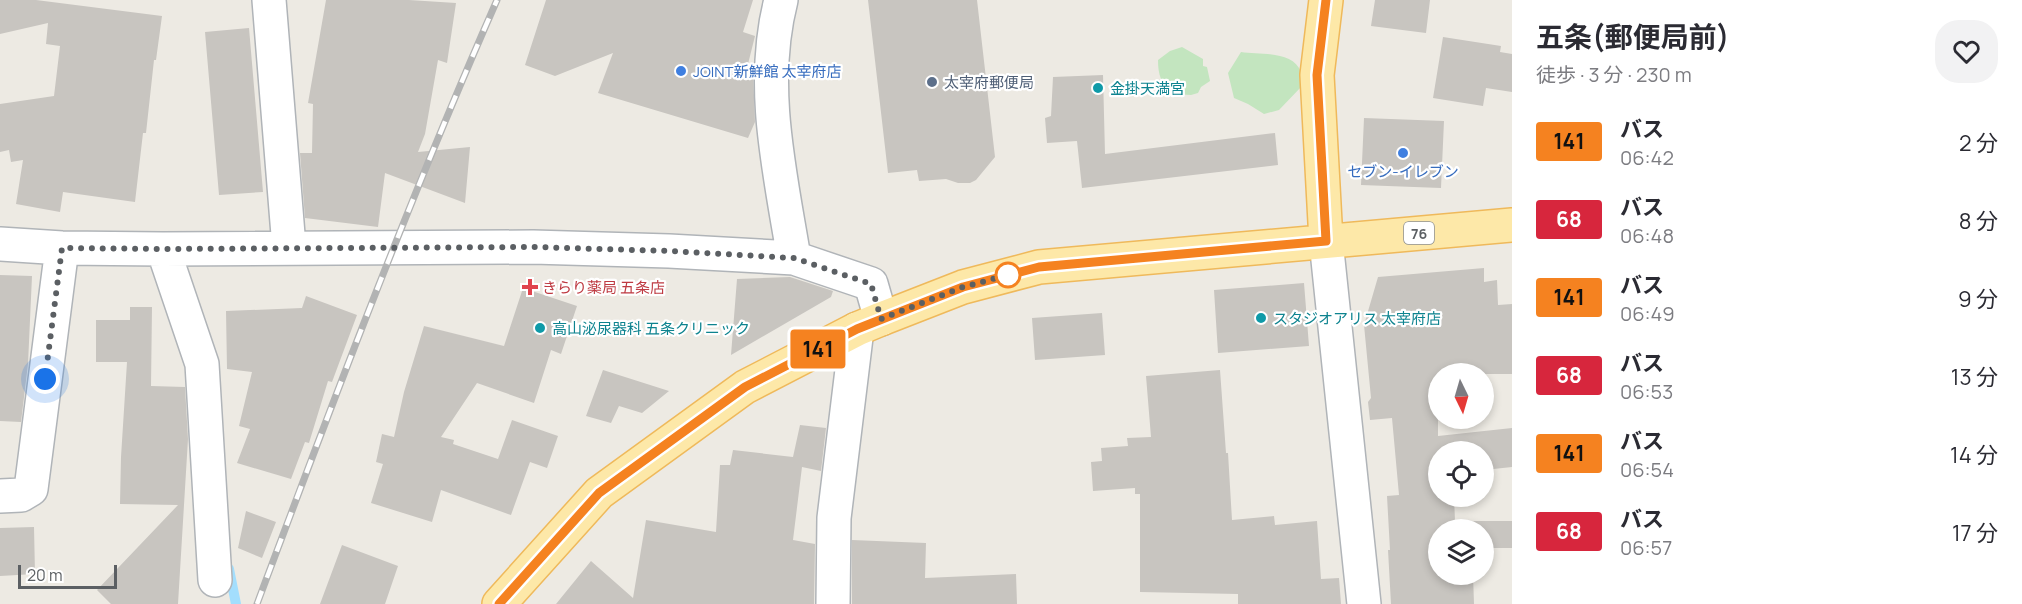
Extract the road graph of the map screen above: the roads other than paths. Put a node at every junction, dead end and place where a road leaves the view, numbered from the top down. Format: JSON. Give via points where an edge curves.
{"nodes":[{"id":1,"x":269,"y":0,"type":"edge"},
{"id":2,"x":781,"y":0,"type":"edge"},
{"id":3,"x":1326,"y":0,"type":"edge"},
{"id":4,"x":1512,"y":225,"type":"edge"},
{"id":5,"x":1326,"y":241,"type":"junction"},
{"id":6,"x":0,"y":244,"type":"edge"},
{"id":7,"x":289,"y":247,"type":"junction"},
{"id":8,"x":62,"y":248,"type":"junction"},
{"id":9,"x":163,"y":249,"type":"junction"},
{"id":10,"x":794,"y":258,"type":"junction"},
{"id":11,"x":869,"y":324,"type":"junction"},
{"id":12,"x":0,"y":496,"type":"edge"},
{"id":13,"x":215,"y":580,"type":"dead end"},
{"id":14,"x":499,"y":604,"type":"edge"},
{"id":15,"x":833,"y":604,"type":"edge"},
{"id":16,"x":1364,"y":604,"type":"edge"}],
"edges":[{"from":1,"to":7,"type":"street"},
{"from":2,"to":10,"type":"street","via":[[773,46],[773,122]]},
{"from":3,"to":5,"type":"main road","via":[[1317,75]]},
{"from":4,"to":5,"type":"main road","number":"76"},
{"from":5,"to":11,"type":"main road","via":[[1039,267],[963,287]]},
{"from":5,"to":16,"type":"street"},
{"from":6,"to":8,"type":"street"},
{"from":7,"to":9,"type":"street"},
{"from":7,"to":10,"type":"street","via":[[533,247]]},
{"from":8,"to":9,"type":"street"},
{"from":8,"to":12,"type":"street","via":[[31,489],[21,495]]},
{"from":9,"to":13,"type":"street","via":[[202,364]]},
{"from":10,"to":11,"type":"street","via":[[871,284]]},
{"from":11,"to":14,"type":"main road","via":[[745,387],[599,493]]},
{"from":11,"to":15,"type":"street","via":[[834,518]]}]}
